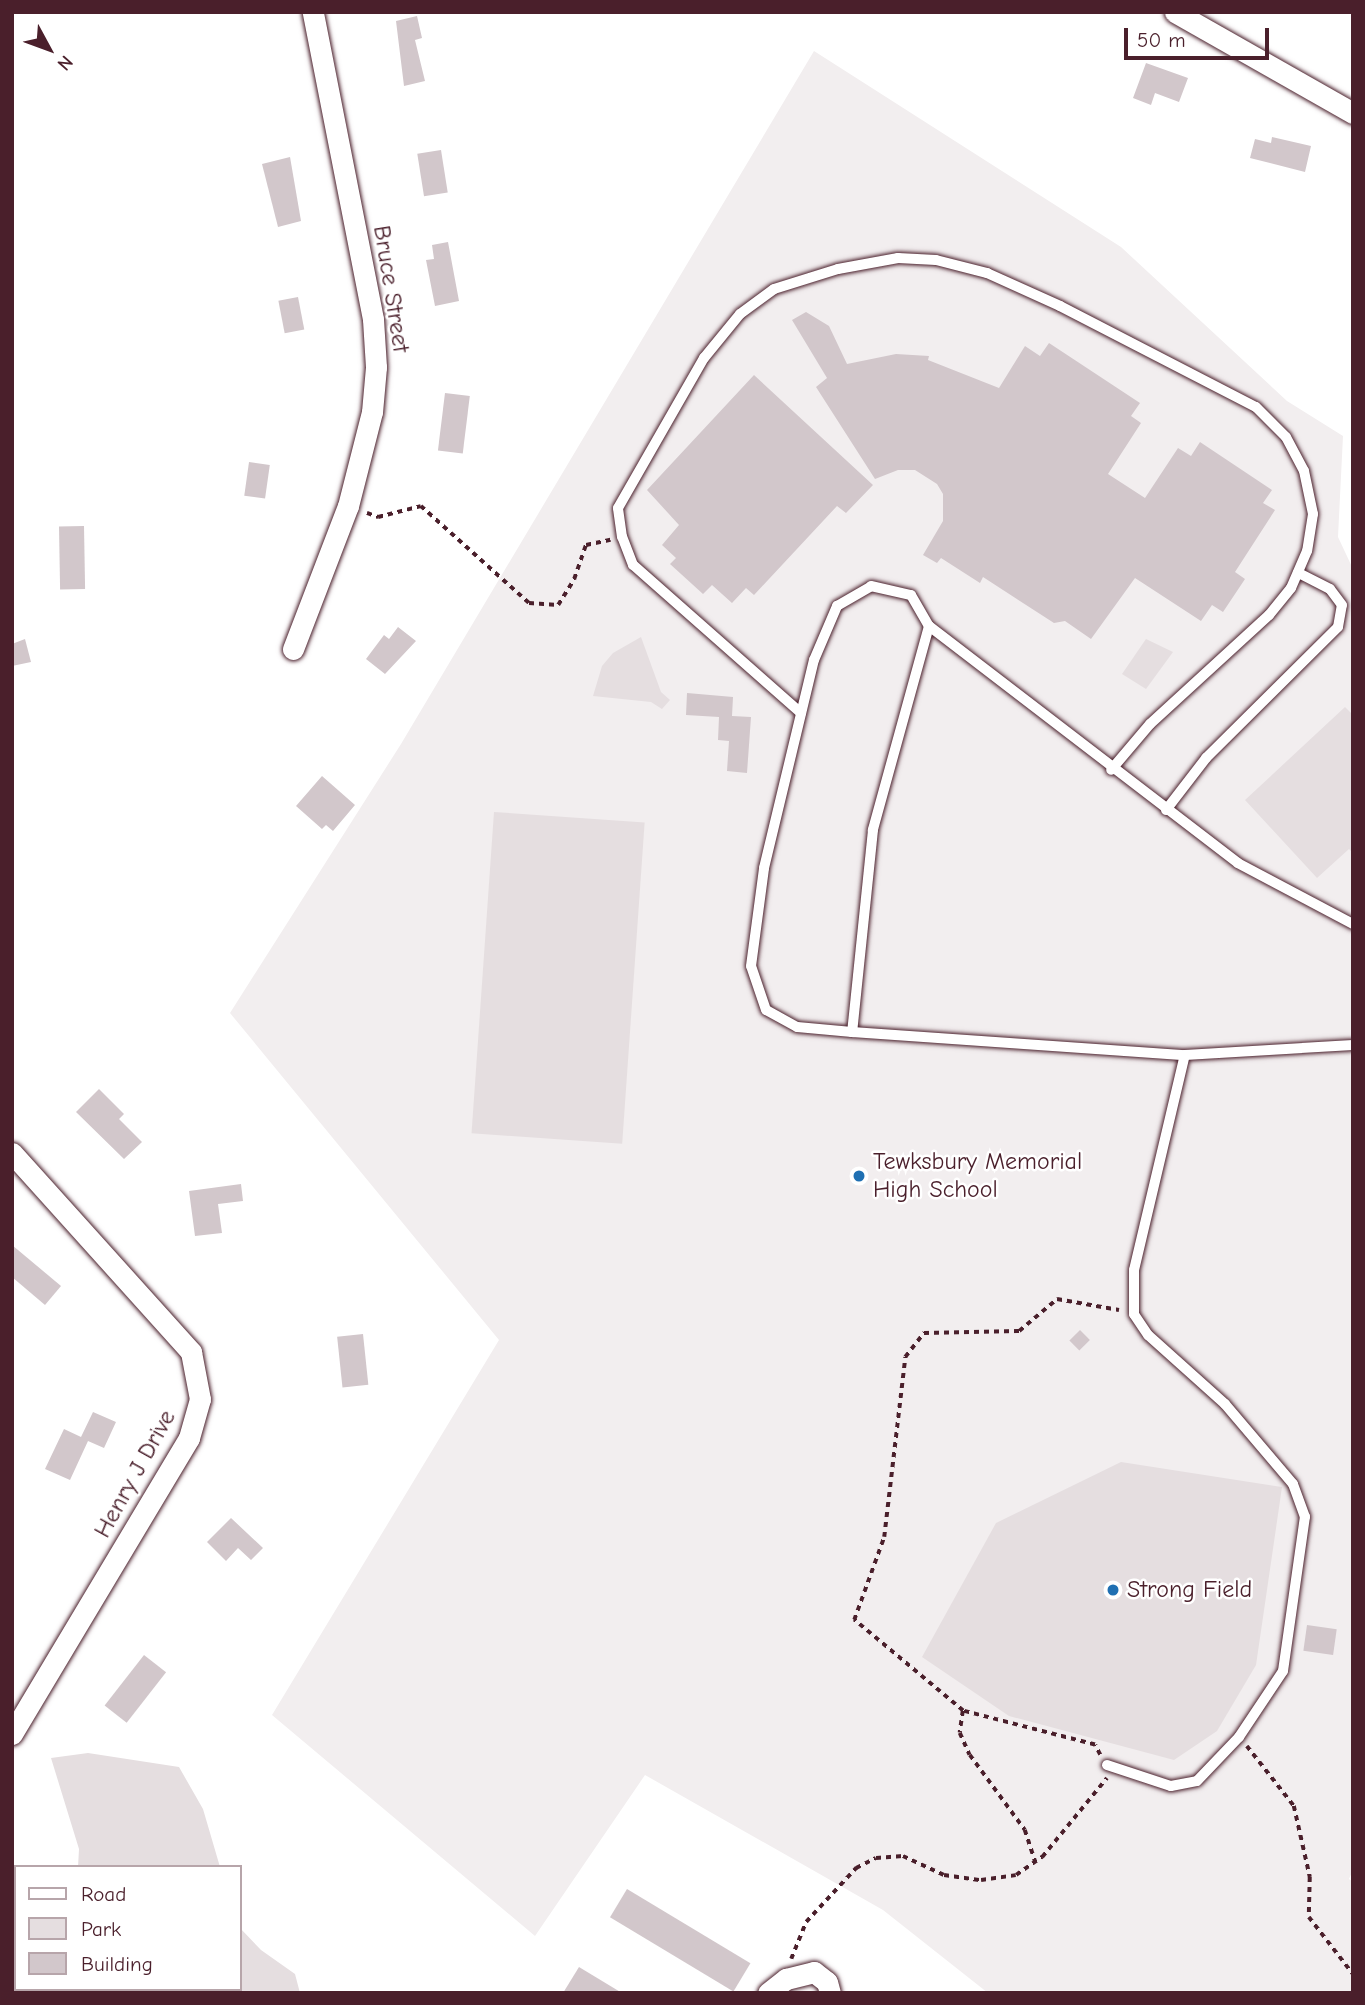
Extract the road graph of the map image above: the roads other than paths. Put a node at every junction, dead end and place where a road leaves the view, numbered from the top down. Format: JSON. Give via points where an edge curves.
{"nodes":[{"id":1,"x":313,"y":12,"type":"edge"},
{"id":2,"x":1175,"y":12,"type":"edge"},
{"id":3,"x":1353,"y":113,"type":"edge"},
{"id":4,"x":1298,"y":573,"type":"junction"},
{"id":5,"x":929,"y":626,"type":"junction"},
{"id":6,"x":293,"y":649,"type":"dead end"},
{"id":7,"x":801,"y":713,"type":"junction"},
{"id":8,"x":1111,"y":770,"type":"junction"},
{"id":9,"x":1166,"y":810,"type":"junction"},
{"id":10,"x":1353,"y":924,"type":"edge"},
{"id":11,"x":852,"y":1032,"type":"junction"},
{"id":12,"x":1353,"y":1045,"type":"edge"},
{"id":13,"x":1185,"y":1055,"type":"junction"},
{"id":14,"x":12,"y":1153,"type":"edge"},
{"id":15,"x":12,"y":1734,"type":"edge"},
{"id":16,"x":1111,"y":1767,"type":"road end"},
{"id":17,"x":768,"y":1993,"type":"edge"},
{"id":18,"x":830,"y":1993,"type":"edge"}],
"edges":[{"from":1,"to":6,"type":"street","name":"Bruce Street","via":[[375,348],[372,412],[348,506]]},
{"from":2,"to":3,"type":"street"},
{"from":4,"to":7,"type":"lane","via":[[1313,514],[1304,471],[1286,437],[1256,407],[987,273],[936,260],[898,258],[838,269],[774,289],[740,314],[704,358],[631,478],[618,508],[622,537],[633,565]]},
{"from":4,"to":8,"type":"lane","via":[[1269,615],[1202,672]]},
{"from":4,"to":9,"type":"lane","via":[[1330,589],[1342,605],[1338,627],[1206,758]]},
{"from":5,"to":7,"type":"lane","via":[[911,595],[871,586],[837,606],[814,660]]},
{"from":5,"to":8,"type":"lane"},
{"from":5,"to":11,"type":"lane","via":[[873,830]]},
{"from":7,"to":11,"type":"lane","via":[[764,868],[751,966],[766,1010],[797,1027]]},
{"from":8,"to":9,"type":"lane"},
{"from":9,"to":10,"type":"lane","via":[[1238,863]]},
{"from":11,"to":13,"type":"lane"},
{"from":12,"to":13,"type":"lane"},
{"from":13,"to":16,"type":"lane","via":[[1133,1270],[1133,1314],[1148,1335],[1225,1404],[1293,1484],[1305,1517],[1283,1671],[1239,1737],[1197,1781],[1171,1786]]},
{"from":14,"to":15,"type":"street","name":"Henry J Drive","via":[[191,1352],[200,1399],[189,1438]]},
{"from":17,"to":18,"type":"street","via":[[786,1979],[814,1972],[827,1982]]}]}
